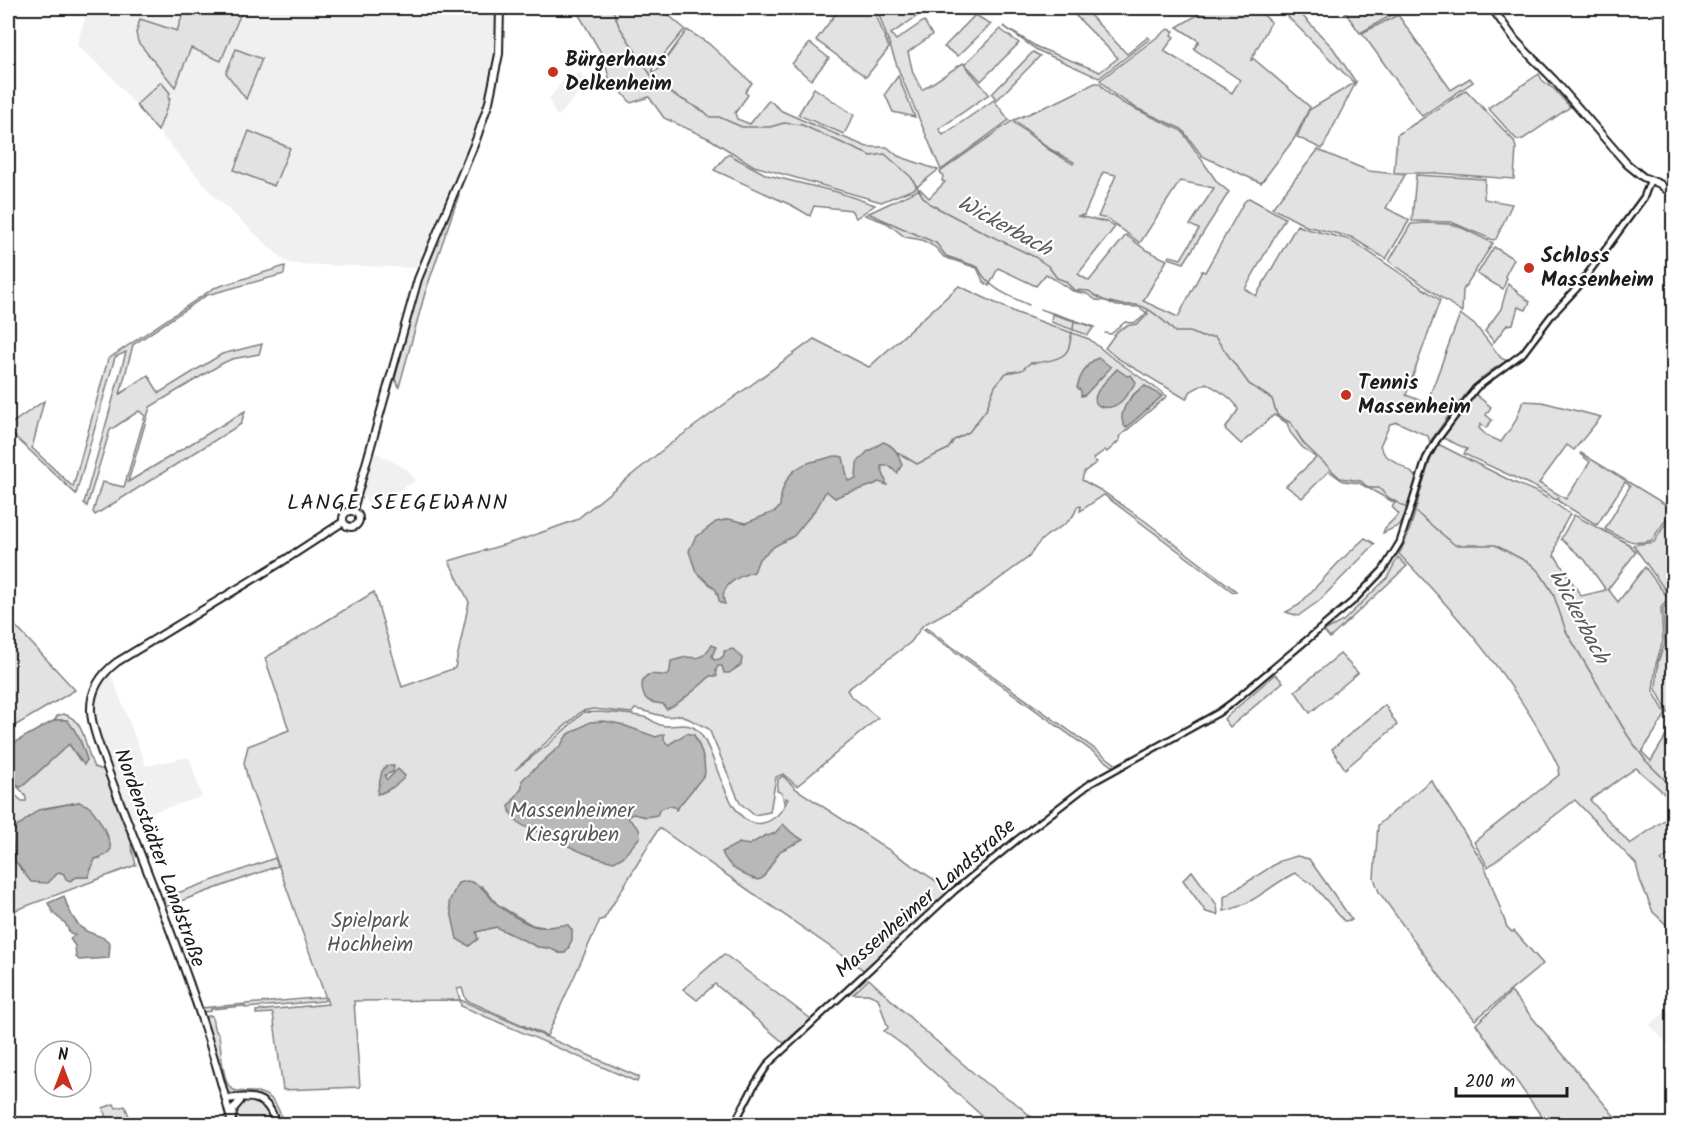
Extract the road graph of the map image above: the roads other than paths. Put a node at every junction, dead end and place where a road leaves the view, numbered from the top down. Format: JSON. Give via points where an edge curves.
{"nodes":[{"id":1,"x":500,"y":8,"type":"edge"},
{"id":2,"x":1492,"y":8,"type":"edge"},
{"id":3,"x":1650,"y":181,"type":"junction"},
{"id":4,"x":1674,"y":196,"type":"edge"},
{"id":5,"x":353,"y":510,"type":"junction"},
{"id":6,"x":344,"y":522,"type":"junction"},
{"id":7,"x":248,"y":1098,"type":"junction"},
{"id":8,"x":226,"y":1099,"type":"junction"},
{"id":9,"x":240,"y":1101,"type":"junction"},
{"id":10,"x":232,"y":1124,"type":"edge"},
{"id":11,"x":275,"y":1125,"type":"edge"},
{"id":12,"x":734,"y":1125,"type":"edge"}],
"edges":[{"from":1,"to":5,"type":"main road","via":[[499,54],[489,102],[477,140],[418,279]]},
{"from":2,"to":3,"type":"main road","via":[[1546,78],[1561,89],[1628,164]]},
{"from":3,"to":4,"type":"main road"},
{"from":3,"to":12,"type":"street","name":"Massenheimer Landstraße","via":[[1644,197],[1578,287],[1523,353],[1476,388],[1462,405],[1431,450],[1395,552],[1352,602],[1218,713],[1091,783],[954,891],[769,1063]]},
{"from":5,"to":6,"type":"main road","via":[[347,511]]},
{"from":5,"to":6,"type":"main road","via":[[358,514],[358,524],[350,527]]},
{"from":6,"to":8,"type":"main road","name":"Nordenstädter Landstraße","via":[[117,662],[94,692],[91,713],[96,735],[170,930]]},
{"from":7,"to":8,"type":"main road"},
{"from":7,"to":9,"type":"main road"},
{"from":7,"to":11,"type":"main road","via":[[268,1105]]},
{"from":8,"to":9,"type":"main road"},
{"from":8,"to":10,"type":"main road","name":"Nordenstädter Landstraße"},
{"from":9,"to":10,"type":"main road","via":[[234,1108]]}]}
